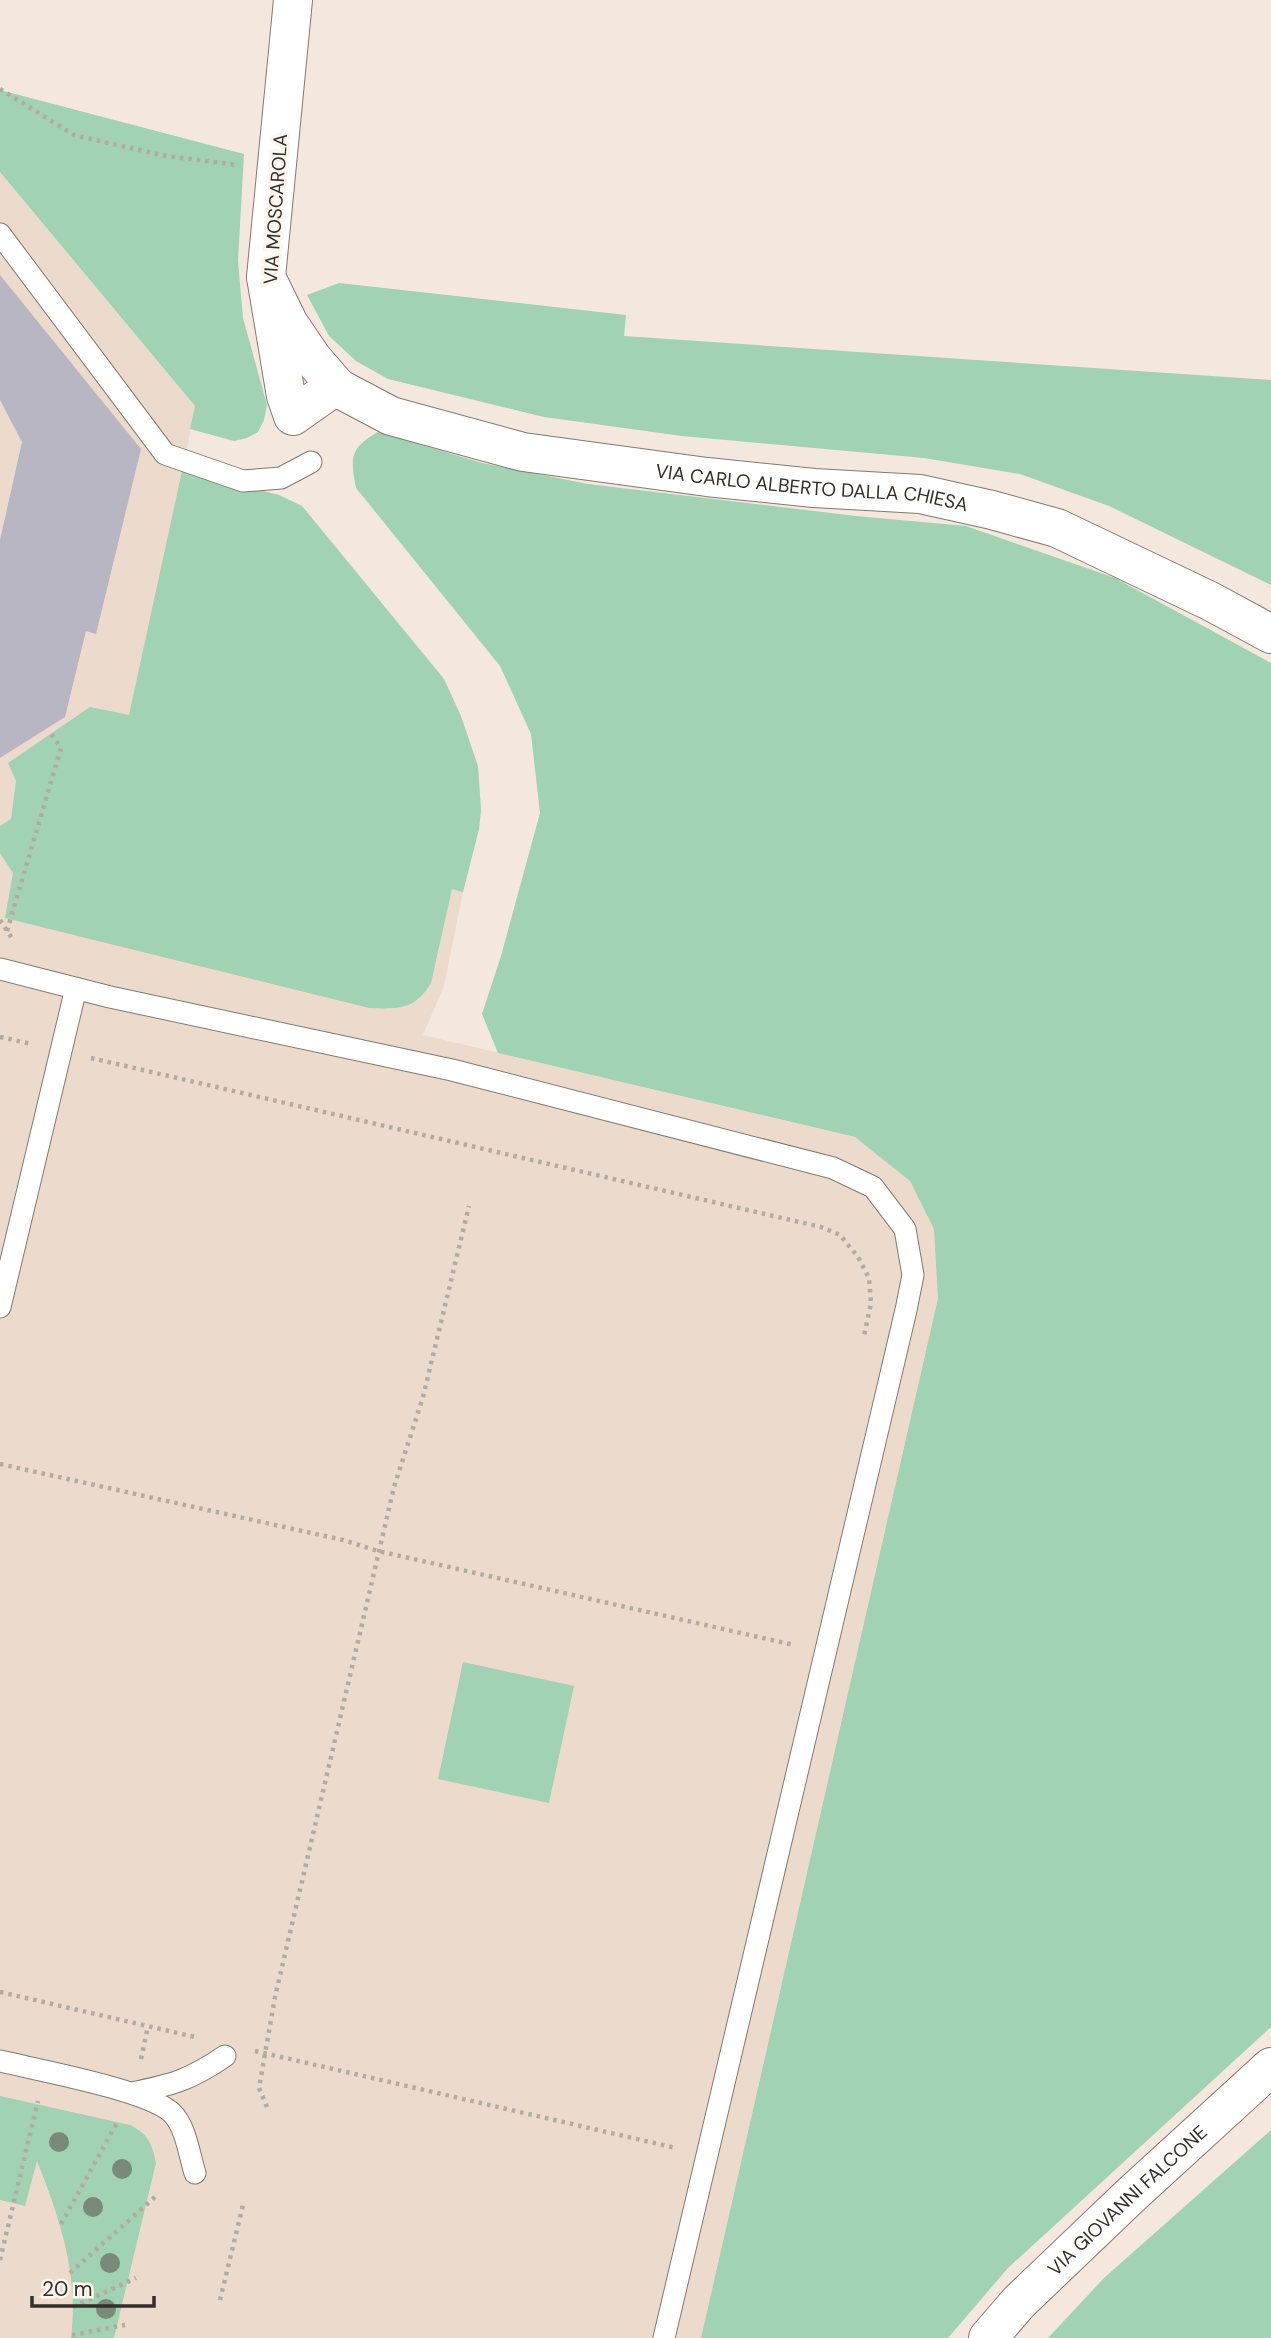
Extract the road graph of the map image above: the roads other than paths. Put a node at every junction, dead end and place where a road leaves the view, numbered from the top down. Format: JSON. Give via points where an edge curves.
{"nodes":[{"id":1,"x":293,"y":0,"type":"edge"},
{"id":2,"x":0,"y":234,"type":"edge"},
{"id":3,"x":266,"y":277,"type":"junction"},
{"id":4,"x":338,"y":388,"type":"junction"},
{"id":5,"x":311,"y":462,"type":"dead end"},
{"id":6,"x":1271,"y":634,"type":"edge"},
{"id":7,"x":0,"y":969,"type":"edge"},
{"id":8,"x":76,"y":988,"type":"junction"},
{"id":9,"x":0,"y":1307,"type":"edge"},
{"id":10,"x":225,"y":2056,"type":"dead end"},
{"id":11,"x":0,"y":2061,"type":"edge"},
{"id":12,"x":1271,"y":2067,"type":"edge"},
{"id":13,"x":131,"y":2093,"type":"junction"},
{"id":14,"x":195,"y":2174,"type":"dead end"},
{"id":15,"x":664,"y":2338,"type":"edge"},
{"id":16,"x":988,"y":2338,"type":"edge"}],
"edges":[{"from":1,"to":3,"type":"street","name":"VIA MOSCAROLA"},
{"from":2,"to":5,"type":"lane","via":[[165,454],[243,481],[281,478]]},
{"from":3,"to":4,"type":"street","name":"VIA CARLO ALBERTO DALLA CHIESA","via":[[289,324]]},
{"from":3,"to":4,"type":"street","name":"VIA MOSCAROLA","via":[[293,416]]},
{"from":4,"to":6,"type":"street","name":"VIA CARLO ALBERTO DALLA CHIESA","via":[[391,416],[523,453],[707,477],[920,494],[992,510],[1057,528]]},
{"from":7,"to":8,"type":"lane"},
{"from":8,"to":9,"type":"lane"},
{"from":8,"to":15,"type":"lane","via":[[452,1070],[832,1168],[873,1187],[905,1229],[913,1276]]},
{"from":10,"to":13,"type":"lane","via":[[171,2085]]},
{"from":11,"to":13,"type":"lane"},
{"from":12,"to":16,"type":"street","name":"VIA GIOVANNI FALCONE","via":[[1019,2302]]},
{"from":13,"to":14,"type":"lane","via":[[170,2111],[184,2134]]}]}
